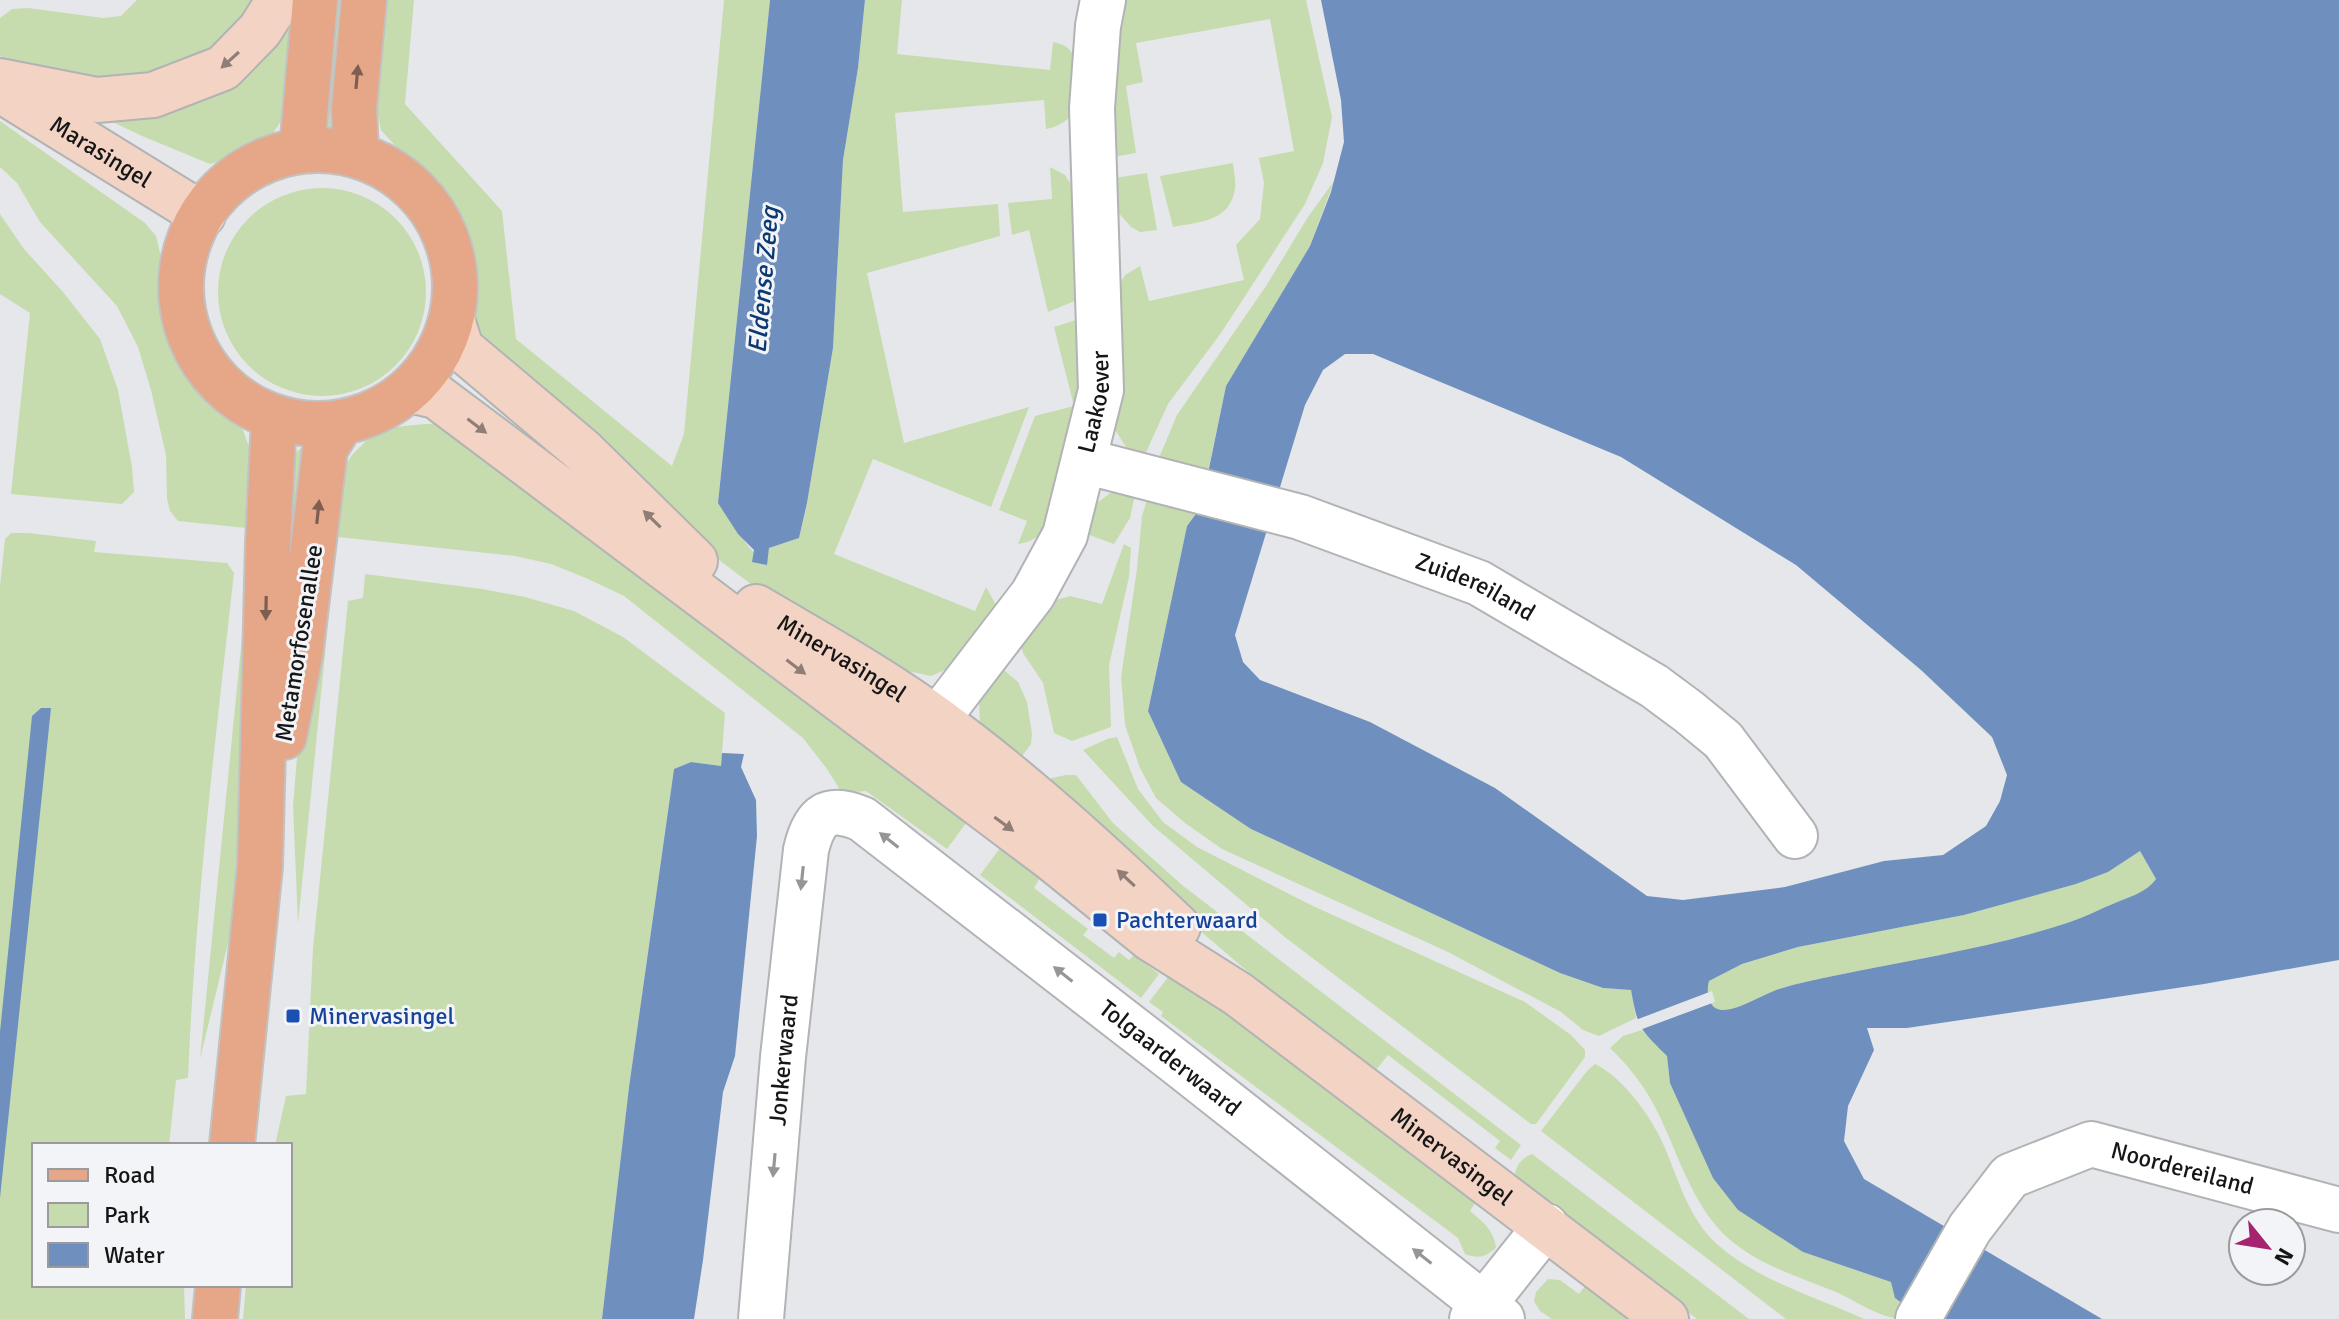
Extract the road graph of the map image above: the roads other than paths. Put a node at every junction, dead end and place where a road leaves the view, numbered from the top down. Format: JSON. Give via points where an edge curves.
{"nodes":[{"id":1,"x":279,"y":0,"type":"edge"},
{"id":2,"x":315,"y":0,"type":"edge"},
{"id":3,"x":364,"y":0,"type":"edge"},
{"id":4,"x":1103,"y":0,"type":"edge"},
{"id":5,"x":0,"y":81,"type":"edge"},
{"id":6,"x":0,"y":90,"type":"edge"},
{"id":7,"x":302,"y":150,"type":"junction"},
{"id":8,"x":356,"y":154,"type":"junction"},
{"id":9,"x":203,"y":215,"type":"junction"},
{"id":10,"x":452,"y":320,"type":"junction"},
{"id":11,"x":410,"y":390,"type":"junction"},
{"id":12,"x":274,"y":418,"type":"junction"},
{"id":13,"x":341,"y":423,"type":"junction"},
{"id":14,"x":1084,"y":461,"type":"junction"},
{"id":15,"x":937,"y":719,"type":"junction"},
{"id":16,"x":911,"y":753,"type":"junction"},
{"id":17,"x":833,"y":814,"type":"joint"},
{"id":18,"x":1795,"y":836,"type":"dead end"},
{"id":19,"x":260,"y":866,"type":"junction"},
{"id":20,"x":1238,"y":994,"type":"junction"},
{"id":21,"x":232,"y":1143,"type":"edge"},
{"id":22,"x":2339,"y":1210,"type":"edge"},
{"id":23,"x":1546,"y":1226,"type":"junction"},
{"id":24,"x":218,"y":1287,"type":"edge"},
{"id":25,"x":1486,"y":1314,"type":"edge"},
{"id":26,"x":768,"y":1315,"type":"edge"},
{"id":27,"x":215,"y":1319,"type":"edge"},
{"id":28,"x":1666,"y":1319,"type":"edge"},
{"id":29,"x":1918,"y":1319,"type":"edge"}],
"edges":[{"from":1,"to":5,"type":"street","one_way":true,"via":[[260,30],[223,68],[153,95],[97,100]]},
{"from":2,"to":7,"type":"main road"},
{"from":8,"to":3,"type":"main road","one_way":true,"via":[[354,108]]},
{"from":4,"to":14,"type":"street","name":"Laakoever","via":[[1092,108],[1101,390]]},
{"from":6,"to":9,"type":"street","name":"Marasingel"},
{"from":7,"to":8,"type":"main road"},
{"from":7,"to":9,"type":"main road","via":[[241,173],[216,194]]},
{"from":8,"to":10,"type":"main road","via":[[394,172],[426,200],[446,236],[456,278]]},
{"from":9,"to":12,"type":"main road","via":[[185,253],[180,287],[185,321],[197,353],[217,381]]},
{"from":10,"to":11,"type":"main road","via":[[436,358]]},
{"from":15,"to":10,"type":"street","name":"Minervasingel","one_way":true,"via":[[744,600],[704,569],[582,450],[461,348]]},
{"from":11,"to":13,"type":"main road","via":[[378,411]]},
{"from":11,"to":16,"type":"street","name":"Minervasingel","one_way":true,"via":[[436,396]]},
{"from":12,"to":13,"type":"main road","via":[[308,425]]},
{"from":12,"to":19,"type":"main road","name":"Metamorfosenallee","one_way":true},
{"from":19,"to":13,"type":"main road","name":"Metamorfosenallee","one_way":true,"via":[[300,655],[325,449]]},
{"from":14,"to":15,"type":"street","name":"Laakoever","via":[[1065,535],[1040,582]]},
{"from":14,"to":18,"type":"street","name":"Zuidereiland","via":[[1300,517],[1479,583],[1654,686],[1723,740]]},
{"from":15,"to":16,"type":"street","name":"Laakoever"},
{"from":20,"to":15,"type":"street","name":"Minervasingel","one_way":true,"via":[[1215,963],[1096,849]]},
{"from":16,"to":20,"type":"street","name":"Minervasingel","one_way":true,"via":[[1151,939]]},
{"from":25,"to":17,"type":"street","name":"Tolgaarderwaard","one_way":true,"via":[[1176,1062],[862,819]]},
{"from":17,"to":26,"type":"street","name":"Jonkerwaard","one_way":true,"via":[[812,827],[806,850],[783,1057]]},
{"from":19,"to":21,"type":"main road","name":"Metamorfosenallee"},
{"from":20,"to":23,"type":"street","name":"Minervasingel"},
{"from":22,"to":29,"type":"street","name":"Noordereiland","via":[[2091,1144],[2010,1176],[1970,1228]]},
{"from":23,"to":25,"type":"street"},
{"from":23,"to":28,"type":"street","name":"Minervasingel"},
{"from":24,"to":27,"type":"main road"}]}
